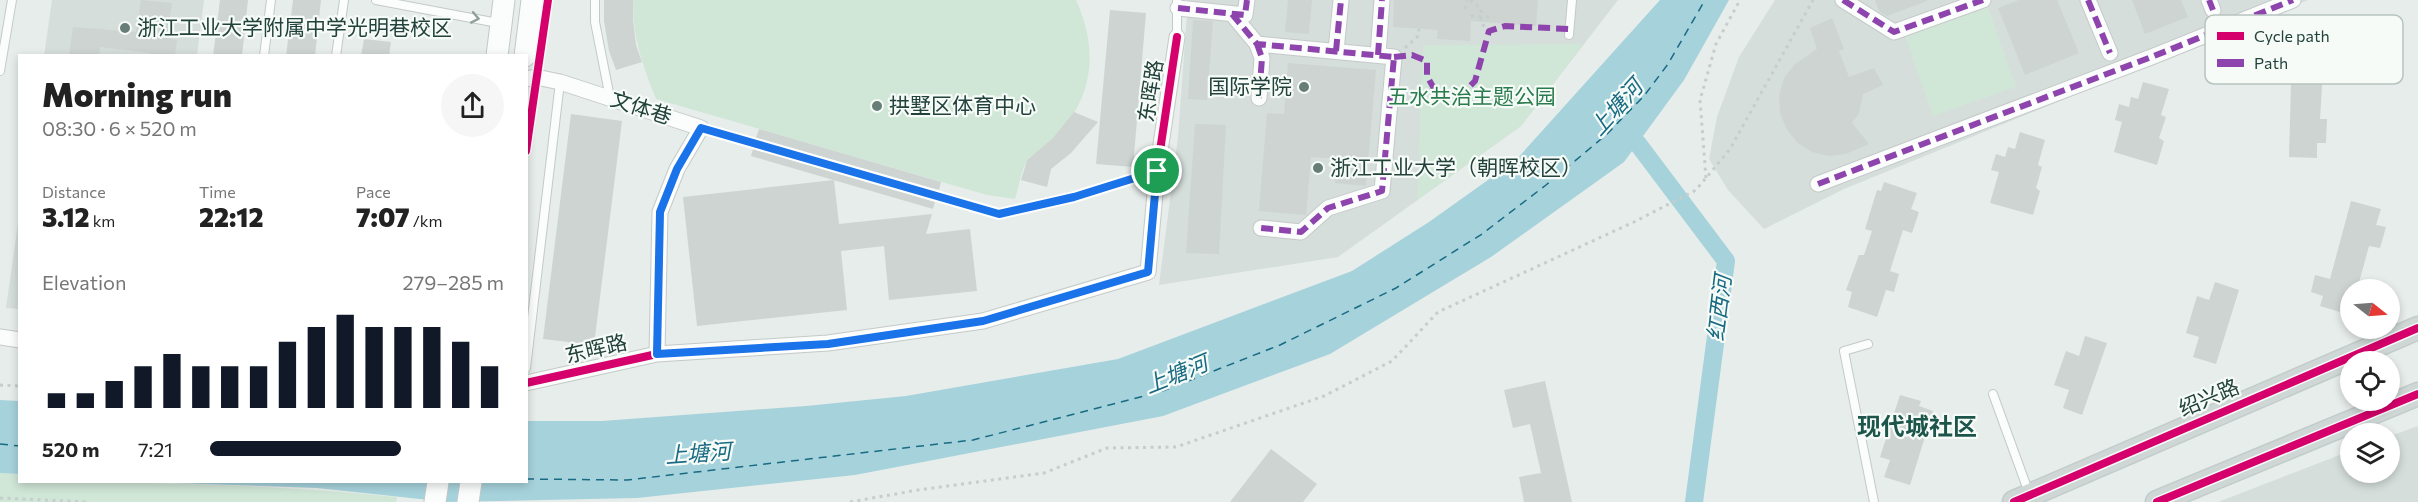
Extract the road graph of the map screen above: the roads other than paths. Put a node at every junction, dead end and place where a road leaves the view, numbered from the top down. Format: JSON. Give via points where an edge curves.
{"nodes":[{"id":1,"x":12,"y":0,"type":"edge"},
{"id":2,"x":271,"y":0,"type":"edge"},
{"id":3,"x":344,"y":0,"type":"edge"},
{"id":4,"x":376,"y":0,"type":"edge"},
{"id":5,"x":504,"y":0,"type":"edge"},
{"id":6,"x":532,"y":0,"type":"edge"},
{"id":7,"x":595,"y":0,"type":"edge"},
{"id":8,"x":1247,"y":0,"type":"edge"},
{"id":9,"x":1341,"y":0,"type":"edge"},
{"id":10,"x":1383,"y":0,"type":"edge"},
{"id":11,"x":1572,"y":0,"type":"edge"},
{"id":12,"x":1843,"y":0,"type":"edge"},
{"id":13,"x":1983,"y":0,"type":"edge"},
{"id":14,"x":2088,"y":0,"type":"edge"},
{"id":15,"x":2293,"y":0,"type":"edge"},
{"id":16,"x":406,"y":2,"type":"edge"},
{"id":17,"x":1177,"y":4,"type":"edge"},
{"id":18,"x":1232,"y":14,"type":"junction"},
{"id":19,"x":2256,"y":15,"type":"edge"},
{"id":20,"x":501,"y":23,"type":"junction"},
{"id":21,"x":1569,"y":35,"type":"dead end"},
{"id":22,"x":2205,"y":35,"type":"edge"},
{"id":23,"x":1177,"y":37,"type":"joint"},
{"id":24,"x":1257,"y":44,"type":"junction"},
{"id":25,"x":1336,"y":51,"type":"junction"},
{"id":26,"x":2110,"y":53,"type":"dead end"},
{"id":27,"x":264,"y":54,"type":"edge"},
{"id":28,"x":336,"y":54,"type":"edge"},
{"id":29,"x":497,"y":54,"type":"edge"},
{"id":30,"x":525,"y":54,"type":"edge"},
{"id":31,"x":1378,"y":55,"type":"junction"},
{"id":32,"x":0,"y":71,"type":"edge"},
{"id":33,"x":528,"y":79,"type":"edge"},
{"id":34,"x":560,"y":82,"type":"junction"},
{"id":35,"x":610,"y":98,"type":"junction"},
{"id":36,"x":1259,"y":98,"type":"dead end"},
{"id":37,"x":701,"y":128,"type":"junction"},
{"id":38,"x":1157,"y":171,"type":"junction"},
{"id":39,"x":1818,"y":184,"type":"dead end"},
{"id":40,"x":1261,"y":228,"type":"dead end"},
{"id":41,"x":2418,"y":328,"type":"edge"},
{"id":42,"x":0,"y":337,"type":"edge"},
{"id":43,"x":18,"y":340,"type":"edge"},
{"id":44,"x":1868,"y":344,"type":"dead end"},
{"id":45,"x":528,"y":351,"type":"edge"},
{"id":46,"x":657,"y":354,"type":"junction"},
{"id":47,"x":528,"y":383,"type":"edge"},
{"id":48,"x":1993,"y":394,"type":"dead end"},
{"id":49,"x":2418,"y":394,"type":"edge"},
{"id":50,"x":438,"y":483,"type":"edge"},
{"id":51,"x":471,"y":483,"type":"edge"},
{"id":52,"x":2021,"y":498,"type":"edge"},
{"id":53,"x":435,"y":502,"type":"edge"},
{"id":54,"x":468,"y":502,"type":"edge"},
{"id":55,"x":1874,"y":502,"type":"edge"},
{"id":56,"x":2157,"y":502,"type":"edge"}],
"edges":[{"from":1,"to":32,"type":"lane"},
{"from":2,"to":27,"type":"lane"},
{"from":3,"to":28,"type":"lane"},
{"from":4,"to":16,"type":"lane"},
{"from":5,"to":20,"type":"main road"},
{"from":6,"to":30,"type":"main road"},
{"from":7,"to":35,"type":"lane","via":[[595,22]]},
{"from":8,"to":18,"type":"street","via":[[1245,15]]},
{"from":9,"to":25,"type":"street"},
{"from":10,"to":31,"type":"street"},
{"from":11,"to":21,"type":"lane"},
{"from":12,"to":13,"type":"street","via":[[1894,32]]},
{"from":14,"to":26,"type":"street"},
{"from":15,"to":19,"type":"street"},
{"from":16,"to":20,"type":"lane","one_way":true},
{"from":17,"to":18,"type":"street"},
{"from":17,"to":23,"type":"lane"},
{"from":18,"to":24,"type":"street"},
{"from":20,"to":29,"type":"main road"},
{"from":22,"to":39,"type":"street"},
{"from":23,"to":38,"type":"street","name":"东晖路"},
{"from":24,"to":25,"type":"street"},
{"from":24,"to":36,"type":"street","via":[[1262,58]]},
{"from":25,"to":31,"type":"street"},
{"from":31,"to":40,"type":"street","via":[[1394,57],[1382,191],[1328,208],[1301,232]]},
{"from":33,"to":34,"type":"street","name":"文体巷"},
{"from":34,"to":35,"type":"street","name":"文体巷"},
{"from":34,"to":45,"type":"lane"},
{"from":35,"to":37,"type":"street","name":"文体巷"},
{"from":37,"to":38,"type":"lane","via":[[999,214],[1074,197]]},
{"from":37,"to":46,"type":"street","name":"文体巷","via":[[677,169],[660,212]]},
{"from":38,"to":46,"type":"street","name":"东晖路","via":[[1148,272],[983,321],[828,344]]},
{"from":41,"to":52,"type":"main road","name":"绍兴路"},
{"from":42,"to":43,"type":"street"},
{"from":44,"to":55,"type":"lane","via":[[1844,351]]},
{"from":46,"to":47,"type":"street","name":"东晖路"},
{"from":48,"to":52,"type":"lane"},
{"from":49,"to":56,"type":"main road"},
{"from":50,"to":53,"type":"main road"},
{"from":51,"to":54,"type":"main road"}]}
